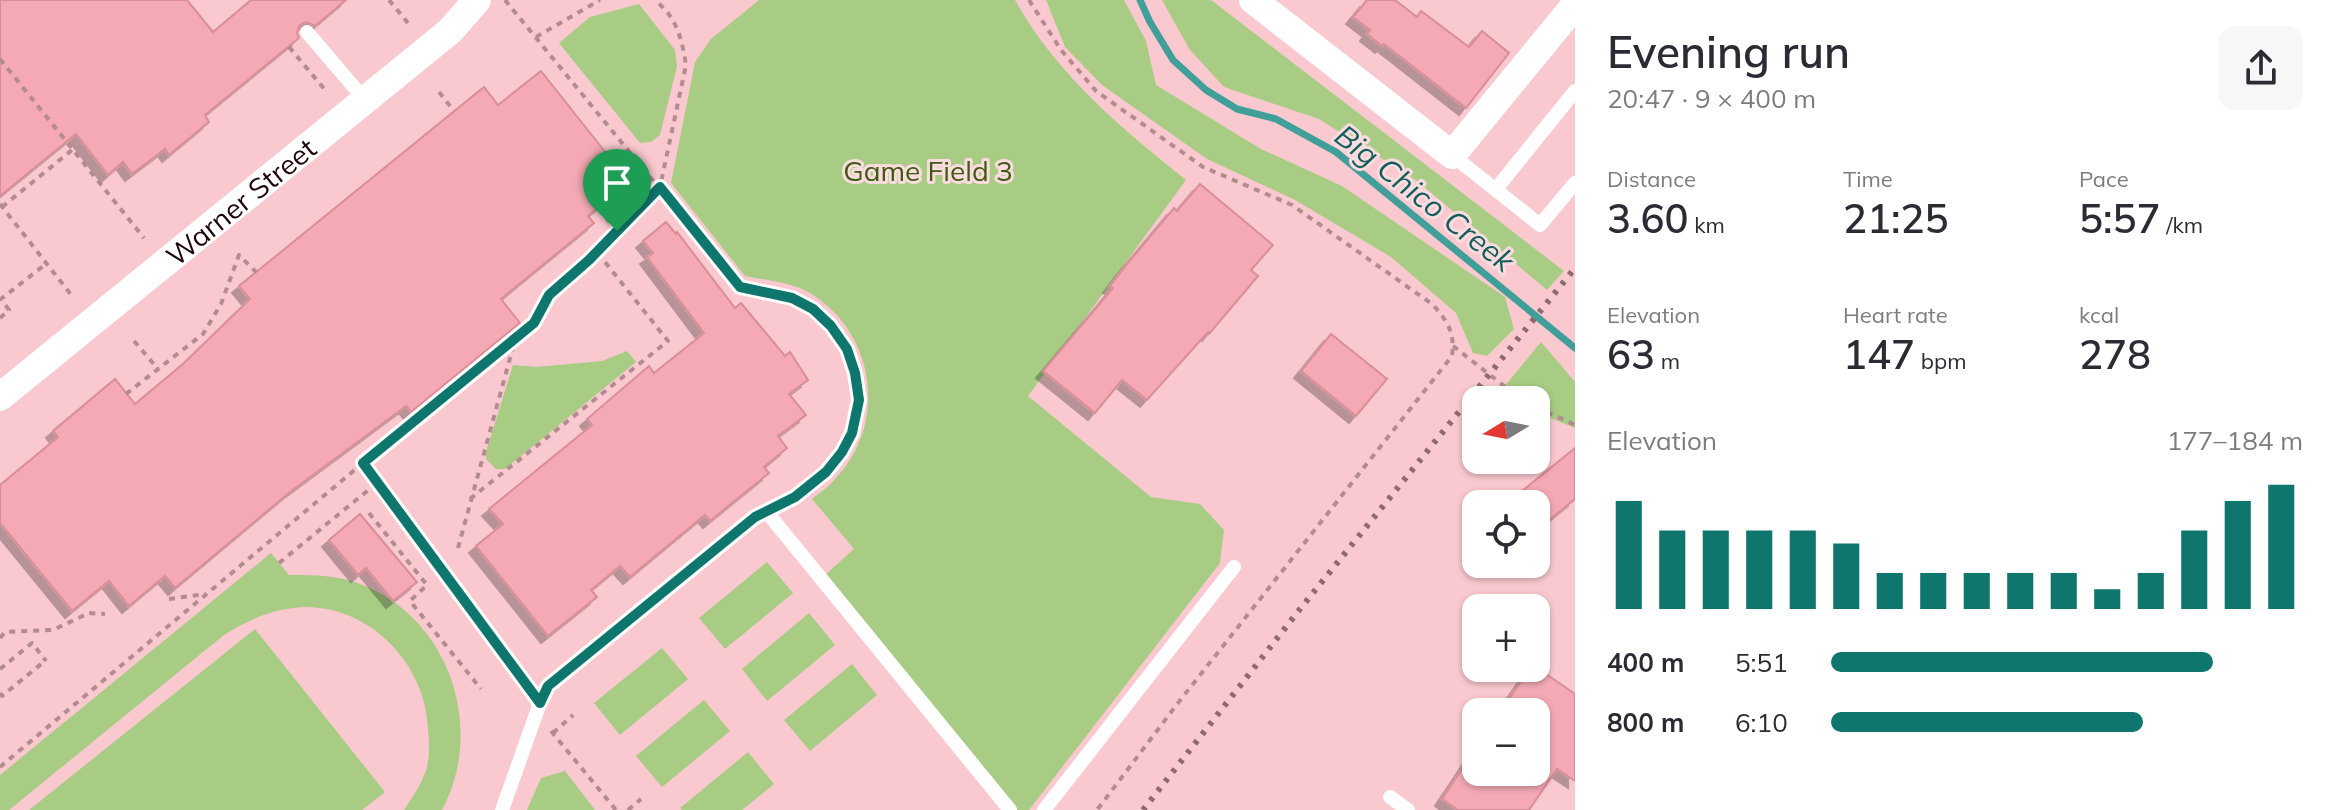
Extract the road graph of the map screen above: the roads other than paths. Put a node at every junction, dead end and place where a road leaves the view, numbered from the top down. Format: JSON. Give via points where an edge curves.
{"nodes":[{"id":1,"x":477,"y":0,"type":"edge"},
{"id":2,"x":1253,"y":0,"type":"edge"},
{"id":3,"x":1575,"y":5,"type":"edge"},
{"id":4,"x":307,"y":32,"type":"dead end"},
{"id":5,"x":1575,"y":91,"type":"edge"},
{"id":6,"x":365,"y":100,"type":"junction"},
{"id":7,"x":1452,"y":155,"type":"junction"},
{"id":8,"x":1575,"y":183,"type":"edge"},
{"id":9,"x":1496,"y":189,"type":"junction"},
{"id":10,"x":0,"y":397,"type":"edge"},
{"id":11,"x":766,"y":511,"type":"road end"},
{"id":12,"x":1234,"y":567,"type":"dead end"},
{"id":13,"x":540,"y":703,"type":"road end"},
{"id":14,"x":1390,"y":797,"type":"dead end"},
{"id":15,"x":502,"y":810,"type":"edge"},
{"id":16,"x":1010,"y":810,"type":"edge"},
{"id":17,"x":1044,"y":810,"type":"edge"},
{"id":18,"x":1408,"y":810,"type":"edge"}],
"edges":[{"from":1,"to":6,"type":"street","name":"Warner Street","via":[[450,31]]},
{"from":2,"to":7,"type":"street"},
{"from":3,"to":7,"type":"street"},
{"from":4,"to":6,"type":"lane"},
{"from":5,"to":9,"type":"lane"},
{"from":6,"to":10,"type":"street","name":"Warner Street"},
{"from":7,"to":9,"type":"lane"},
{"from":8,"to":9,"type":"lane","via":[[1540,225]]},
{"from":11,"to":16,"type":"lane"},
{"from":12,"to":17,"type":"lane"},
{"from":13,"to":15,"type":"lane"},
{"from":14,"to":18,"type":"lane"}]}
